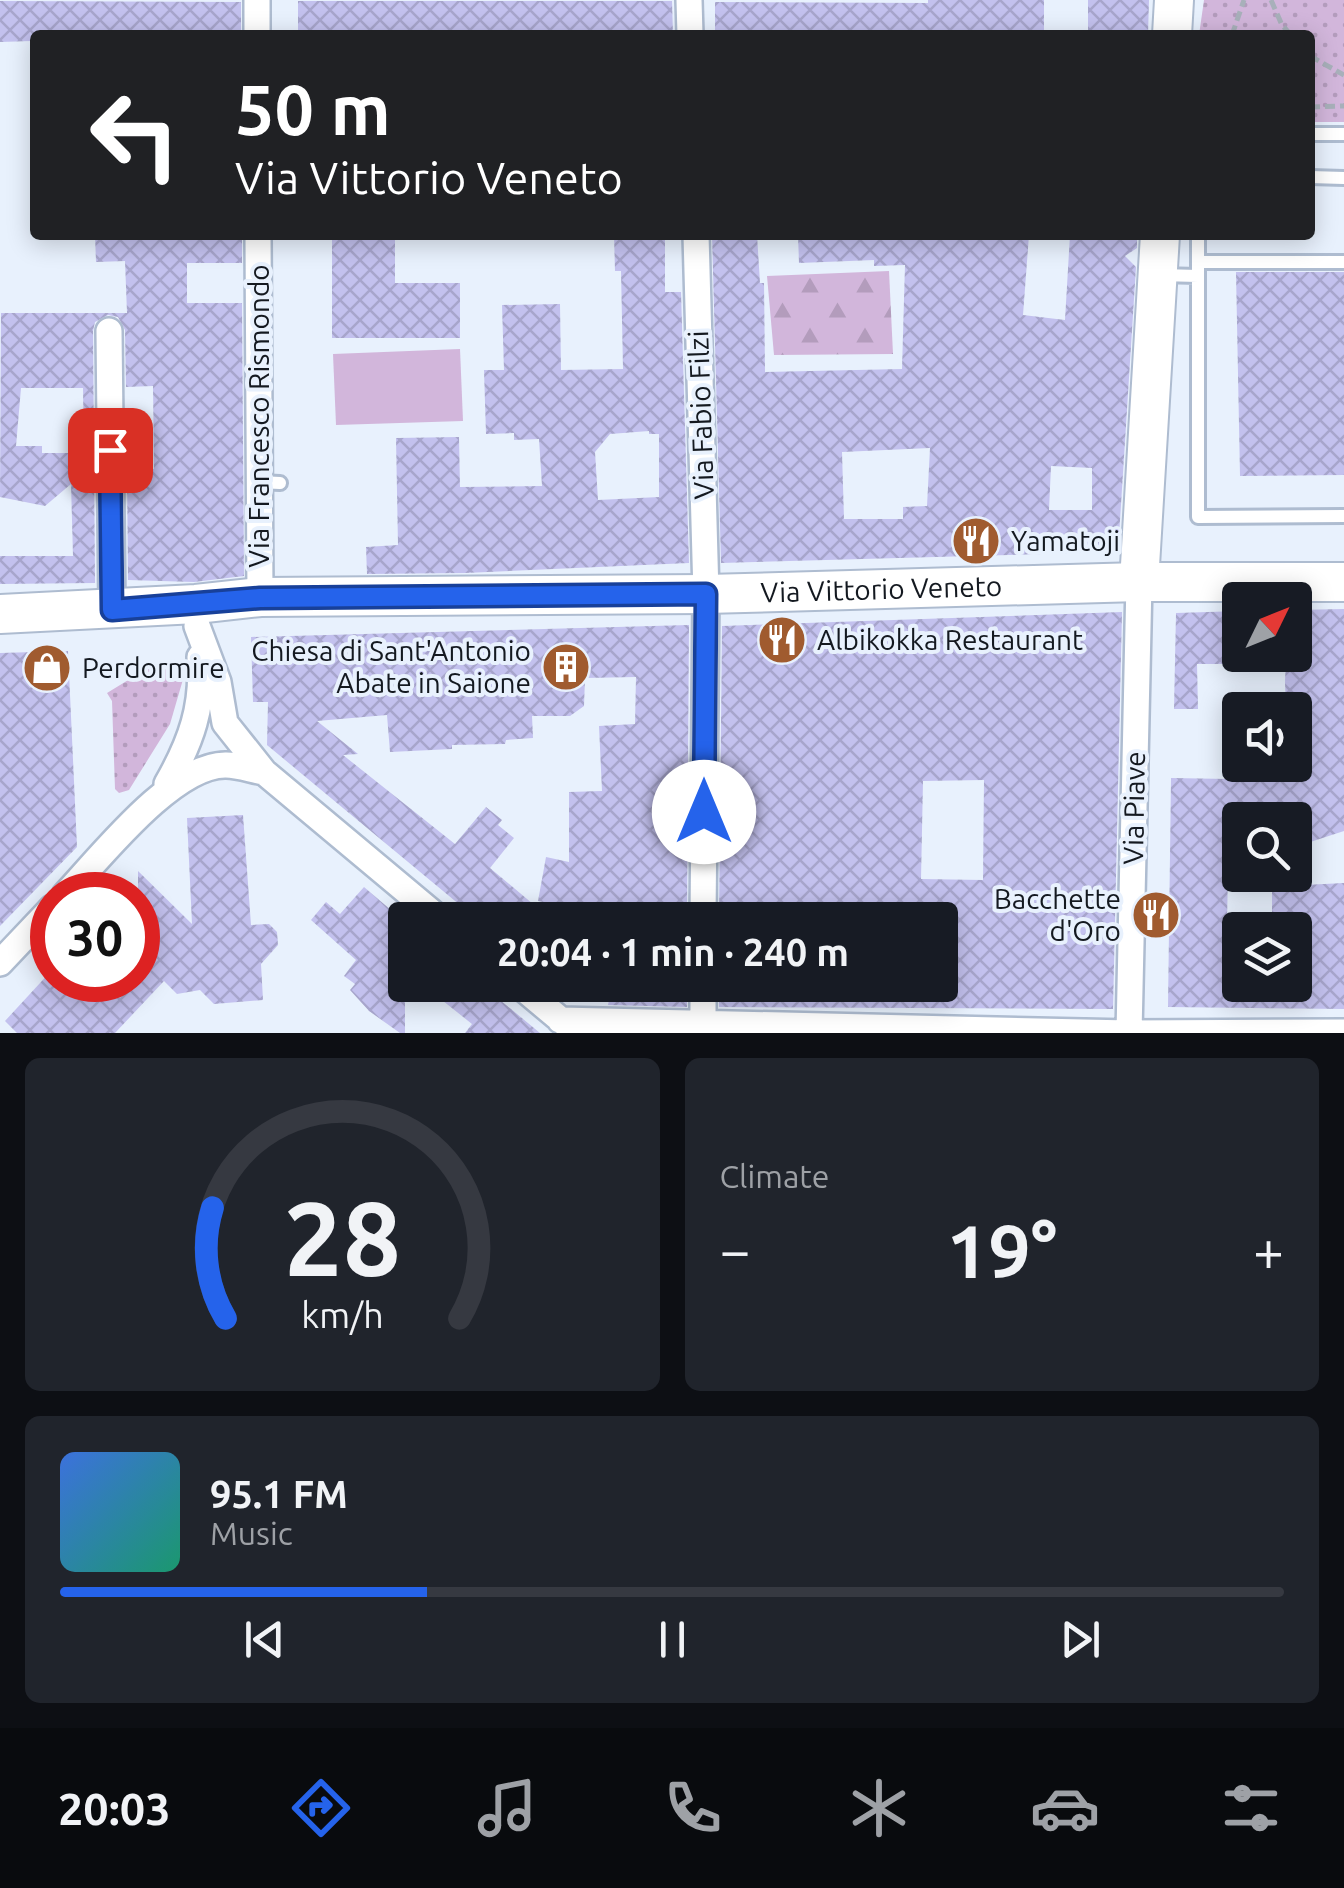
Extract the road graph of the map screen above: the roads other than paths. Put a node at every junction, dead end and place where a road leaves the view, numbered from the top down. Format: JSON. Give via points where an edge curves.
{"nodes":[{"id":1,"x":257,"y":0,"type":"edge"},
{"id":2,"x":690,"y":0,"type":"edge"},
{"id":3,"x":1174,"y":0,"type":"edge"},
{"id":4,"x":257,"y":30,"type":"edge"},
{"id":5,"x":690,"y":30,"type":"edge"},
{"id":6,"x":1172,"y":30,"type":"edge"},
{"id":7,"x":1315,"y":134,"type":"edge"},
{"id":8,"x":1344,"y":134,"type":"edge"},
{"id":9,"x":1315,"y":176,"type":"edge"},
{"id":10,"x":1344,"y":178,"type":"edge"},
{"id":11,"x":258,"y":240,"type":"edge"},
{"id":12,"x":696,"y":240,"type":"edge"},
{"id":13,"x":1160,"y":240,"type":"edge"},
{"id":14,"x":1198,"y":240,"type":"edge"},
{"id":15,"x":1344,"y":262,"type":"edge"},
{"id":16,"x":1198,"y":269,"type":"junction"},
{"id":17,"x":1158,"y":275,"type":"junction"},
{"id":18,"x":109,"y":330,"type":"dead end"},
{"id":19,"x":1344,"y":516,"type":"edge"},
{"id":20,"x":1140,"y":582,"type":"junction"},
{"id":21,"x":1344,"y":582,"type":"edge"},
{"id":22,"x":706,"y":594,"type":"junction"},
{"id":23,"x":260,"y":598,"type":"junction"},
{"id":24,"x":112,"y":610,"type":"junction"},
{"id":25,"x":0,"y":614,"type":"edge"},
{"id":26,"x":197,"y":615,"type":"junction"},
{"id":27,"x":264,"y":772,"type":"junction"},
{"id":28,"x":162,"y":793,"type":"junction"},
{"id":29,"x":87,"y":872,"type":"edge"},
{"id":30,"x":419,"y":902,"type":"edge"},
{"id":31,"x":704,"y":902,"type":"edge"},
{"id":32,"x":30,"y":931,"type":"edge"},
{"id":33,"x":0,"y":963,"type":"edge"},
{"id":34,"x":539,"y":1002,"type":"edge"},
{"id":35,"x":703,"y":1002,"type":"edge"},
{"id":36,"x":568,"y":1026,"type":"edge"},
{"id":37,"x":703,"y":1029,"type":"edge"},
{"id":38,"x":1344,"y":1032,"type":"edge"},
{"id":39,"x":1129,"y":1033,"type":"edge"}],
"edges":[{"from":1,"to":4,"type":"street"},
{"from":2,"to":5,"type":"street"},
{"from":3,"to":6,"type":"main road"},
{"from":7,"to":8,"type":"lane"},
{"from":9,"to":10,"type":"lane"},
{"from":11,"to":23,"type":"street","name":"Via Francesco Rismondo","via":[[270,482]]},
{"from":12,"to":22,"type":"street","name":"Via Fabio Filzi"},
{"from":13,"to":17,"type":"main road"},
{"from":14,"to":16,"type":"lane"},
{"from":15,"to":16,"type":"lane"},
{"from":16,"to":17,"type":"lane"},
{"from":16,"to":19,"type":"lane","via":[[1198,517]]},
{"from":17,"to":20,"type":"main road"},
{"from":18,"to":24,"type":"street"},
{"from":20,"to":21,"type":"main road","name":"Via Vittorio Veneto"},
{"from":20,"to":22,"type":"main road","name":"Via Vittorio Veneto"},
{"from":20,"to":39,"type":"street","name":"Via Piave"},
{"from":22,"to":23,"type":"main road","name":"Via Vittorio Veneto"},
{"from":22,"to":31,"type":"street","name":"Via Fabio Filzi"},
{"from":23,"to":26,"type":"main road","name":"Via Vittorio Veneto"},
{"from":24,"to":25,"type":"main road","name":"Via Vittorio Veneto"},
{"from":24,"to":26,"type":"main road","name":"Via Vittorio Veneto"},
{"from":26,"to":27,"type":"street","via":[[225,723]]},
{"from":26,"to":28,"type":"street","via":[[199,714]]},
{"from":27,"to":28,"type":"street","via":[[224,764],[193,771]]},
{"from":27,"to":30,"type":"street"},
{"from":28,"to":29,"type":"street"},
{"from":32,"to":33,"type":"street"},
{"from":34,"to":36,"type":"street"},
{"from":35,"to":37,"type":"street"},
{"from":36,"to":37,"type":"street"},
{"from":37,"to":39,"type":"street"},
{"from":38,"to":39,"type":"street"}]}
